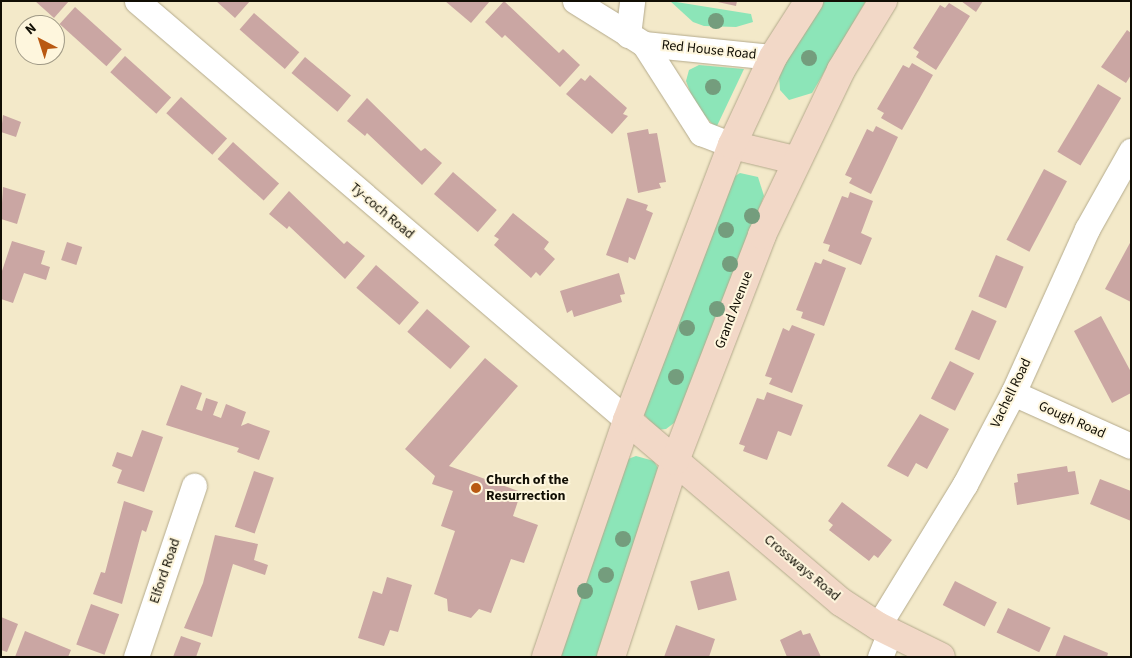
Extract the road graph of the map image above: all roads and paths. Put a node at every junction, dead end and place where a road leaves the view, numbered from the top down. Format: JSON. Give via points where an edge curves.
{"nodes":[{"id":1,"x":137,"y":1,"type":"edge"},
{"id":2,"x":575,"y":1,"type":"edge"},
{"id":3,"x":632,"y":1,"type":"edge"},
{"id":4,"x":809,"y":1,"type":"edge"},
{"id":5,"x":883,"y":1,"type":"edge"},
{"id":6,"x":636,"y":39,"type":"junction"},
{"id":7,"x":773,"y":57,"type":"junction"},
{"id":8,"x":732,"y":145,"type":"junction"},
{"id":9,"x":1131,"y":151,"type":"edge"},
{"id":10,"x":795,"y":160,"type":"junction"},
{"id":11,"x":1013,"y":393,"type":"junction"},
{"id":12,"x":627,"y":420,"type":"junction"},
{"id":13,"x":1131,"y":446,"type":"edge"},
{"id":14,"x":675,"y":461,"type":"junction"},
{"id":15,"x":194,"y":486,"type":"dead end"},
{"id":16,"x":882,"y":638,"type":"edge"},
{"id":17,"x":136,"y":657,"type":"edge"},
{"id":18,"x":546,"y":657,"type":"edge"},
{"id":19,"x":611,"y":657,"type":"edge"},
{"id":20,"x":940,"y":657,"type":"edge"}],
"edges":[{"from":1,"to":12,"type":"street","name":"Ty-coch Road"},
{"from":2,"to":6,"type":"street","name":"Red House Road"},
{"from":3,"to":6,"type":"street"},
{"from":4,"to":7,"type":"street"},
{"from":5,"to":10,"type":"street","name":"Grand Avenue","via":[[841,70]]},
{"from":6,"to":7,"type":"street","name":"Red House Road"},
{"from":6,"to":8,"type":"street","name":"Red House Road","via":[[701,133]]},
{"from":7,"to":8,"type":"street"},
{"from":8,"to":10,"type":"street"},
{"from":8,"to":12,"type":"street"},
{"from":9,"to":11,"type":"street","name":"Vachell Road","via":[[1087,229]]},
{"from":10,"to":14,"type":"street","name":"Grand Avenue"},
{"from":11,"to":13,"type":"street","name":"Gough Road"},
{"from":11,"to":16,"type":"street","name":"Vachell Road"},
{"from":12,"to":14,"type":"street"},
{"from":12,"to":18,"type":"street"},
{"from":14,"to":16,"type":"street","name":"Crossways Road"},
{"from":14,"to":19,"type":"street","name":"Grand Avenue"},
{"from":15,"to":17,"type":"street","name":"Elford Road"},
{"from":16,"to":20,"type":"street","name":"Crossways Road"}]}
